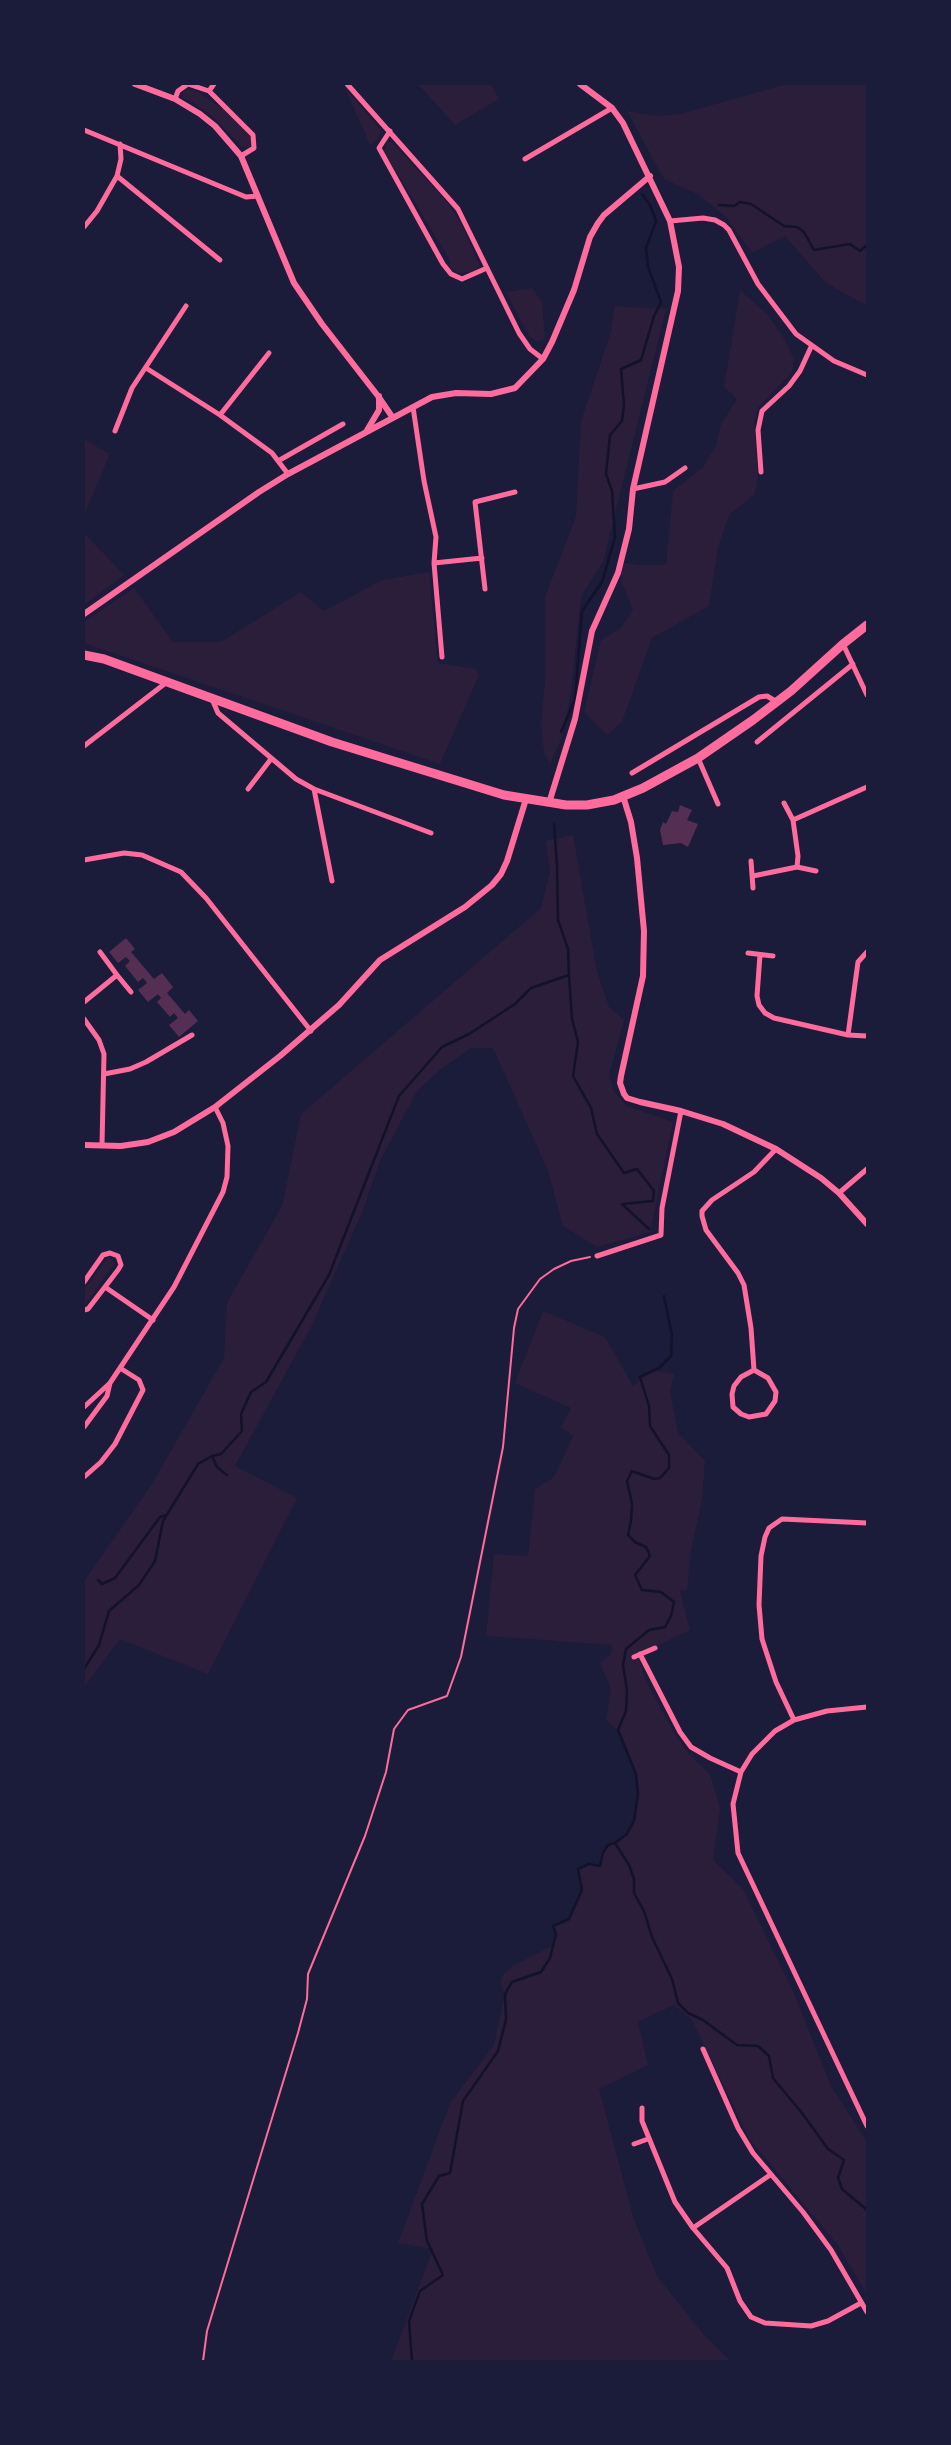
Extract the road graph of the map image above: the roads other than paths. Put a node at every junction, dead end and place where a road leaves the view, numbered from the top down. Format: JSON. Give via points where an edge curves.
{"nodes":[{"id":1,"x":135,"y":84,"type":"edge"},
{"id":2,"x":214,"y":84,"type":"edge"},
{"id":3,"x":346,"y":84,"type":"edge"},
{"id":4,"x":580,"y":84,"type":"edge"},
{"id":5,"x":209,"y":91,"type":"junction"},
{"id":6,"x":175,"y":100,"type":"junction"},
{"id":7,"x":612,"y":108,"type":"junction"},
{"id":8,"x":84,"y":130,"type":"edge"},
{"id":9,"x":390,"y":131,"type":"junction"},
{"id":10,"x":120,"y":144,"type":"junction"},
{"id":11,"x":242,"y":156,"type":"junction"},
{"id":12,"x":524,"y":159,"type":"dead end"},
{"id":13,"x":117,"y":176,"type":"junction"},
{"id":14,"x":650,"y":176,"type":"junction"},
{"id":15,"x":258,"y":196,"type":"junction"},
{"id":16,"x":670,"y":221,"type":"junction"},
{"id":17,"x":84,"y":227,"type":"edge"},
{"id":18,"x":220,"y":260,"type":"dead end"},
{"id":19,"x":487,"y":268,"type":"junction"},
{"id":20,"x":186,"y":306,"type":"dead end"},
{"id":21,"x":811,"y":347,"type":"junction"},
{"id":22,"x":269,"y":353,"type":"dead end"},
{"id":23,"x":543,"y":359,"type":"junction"},
{"id":24,"x":146,"y":368,"type":"junction"},
{"id":25,"x":867,"y":375,"type":"edge"},
{"id":26,"x":378,"y":396,"type":"junction"},
{"id":27,"x":413,"y":407,"type":"junction"},
{"id":28,"x":220,"y":415,"type":"junction"},
{"id":29,"x":393,"y":418,"type":"junction"},
{"id":30,"x":343,"y":424,"type":"dead end"},
{"id":31,"x":115,"y":431,"type":"dead end"},
{"id":32,"x":363,"y":435,"type":"junction"},
{"id":33,"x":278,"y":460,"type":"junction"},
{"id":34,"x":686,"y":468,"type":"dead end"},
{"id":35,"x":761,"y":472,"type":"dead end"},
{"id":36,"x":288,"y":474,"type":"junction"},
{"id":37,"x":633,"y":489,"type":"junction"},
{"id":38,"x":515,"y":492,"type":"dead end"},
{"id":39,"x":482,"y":558,"type":"junction"},
{"id":40,"x":434,"y":563,"type":"junction"},
{"id":41,"x":485,"y":589,"type":"dead end"},
{"id":42,"x":84,"y":614,"type":"edge"},
{"id":43,"x":867,"y":625,"type":"edge"},
{"id":44,"x":843,"y":644,"type":"junction"},
{"id":45,"x":84,"y":655,"type":"edge"},
{"id":46,"x":442,"y":657,"type":"dead end"},
{"id":47,"x":853,"y":664,"type":"junction"},
{"id":48,"x":166,"y":682,"type":"junction"},
{"id":49,"x":867,"y":695,"type":"edge"},
{"id":50,"x":212,"y":699,"type":"junction"},
{"id":51,"x":777,"y":702,"type":"junction"},
{"id":52,"x":758,"y":742,"type":"dead end"},
{"id":53,"x":84,"y":746,"type":"edge"},
{"id":54,"x":698,"y":758,"type":"junction"},
{"id":55,"x":271,"y":760,"type":"junction"},
{"id":56,"x":632,"y":773,"type":"dead end"},
{"id":57,"x":867,"y":787,"type":"edge"},
{"id":58,"x":248,"y":789,"type":"dead end"},
{"id":59,"x":314,"y":789,"type":"junction"},
{"id":60,"x":623,"y":796,"type":"junction"},
{"id":61,"x":526,"y":799,"type":"junction"},
{"id":62,"x":549,"y":802,"type":"junction"},
{"id":63,"x":784,"y":803,"type":"dead end"},
{"id":64,"x":718,"y":804,"type":"dead end"},
{"id":65,"x":793,"y":820,"type":"junction"},
{"id":66,"x":430,"y":832,"type":"dead end"},
{"id":67,"x":84,"y":860,"type":"edge"},
{"id":68,"x":751,"y":862,"type":"dead end"},
{"id":69,"x":797,"y":867,"type":"junction"},
{"id":70,"x":816,"y":872,"type":"dead end"},
{"id":71,"x":753,"y":876,"type":"junction"},
{"id":72,"x":332,"y":881,"type":"dead end"},
{"id":73,"x":753,"y":888,"type":"dead end"},
{"id":74,"x":100,"y":952,"type":"dead end"},
{"id":75,"x":867,"y":952,"type":"edge"},
{"id":76,"x":748,"y":953,"type":"dead end"},
{"id":77,"x":760,"y":955,"type":"junction"},
{"id":78,"x":773,"y":956,"type":"dead end"},
{"id":79,"x":117,"y":975,"type":"junction"},
{"id":80,"x":131,"y":992,"type":"dead end"},
{"id":81,"x":84,"y":1002,"type":"edge"},
{"id":82,"x":84,"y":1019,"type":"edge"},
{"id":83,"x":311,"y":1031,"type":"junction"},
{"id":84,"x":192,"y":1035,"type":"dead end"},
{"id":85,"x":848,"y":1035,"type":"junction"},
{"id":86,"x":867,"y":1036,"type":"edge"},
{"id":87,"x":104,"y":1074,"type":"junction"},
{"id":88,"x":215,"y":1107,"type":"junction"},
{"id":89,"x":681,"y":1111,"type":"junction"},
{"id":90,"x":84,"y":1144,"type":"edge"},
{"id":91,"x":102,"y":1145,"type":"junction"},
{"id":92,"x":776,"y":1149,"type":"junction"},
{"id":93,"x":867,"y":1169,"type":"edge"},
{"id":94,"x":840,"y":1194,"type":"junction"},
{"id":95,"x":867,"y":1224,"type":"edge"},
{"id":96,"x":597,"y":1256,"type":"road end"},
{"id":97,"x":84,"y":1282,"type":"edge"},
{"id":98,"x":105,"y":1287,"type":"junction"},
{"id":99,"x":84,"y":1310,"type":"edge"},
{"id":100,"x":153,"y":1320,"type":"junction"},
{"id":101,"x":120,"y":1368,"type":"junction"},
{"id":102,"x":754,"y":1370,"type":"junction"},
{"id":103,"x":110,"y":1383,"type":"junction"},
{"id":104,"x":84,"y":1406,"type":"edge"},
{"id":105,"x":84,"y":1427,"type":"edge"},
{"id":106,"x":84,"y":1477,"type":"edge"},
{"id":107,"x":867,"y":1523,"type":"edge"},
{"id":108,"x":655,"y":1648,"type":"dead end"},
{"id":109,"x":640,"y":1654,"type":"junction"},
{"id":110,"x":634,"y":1657,"type":"dead end"},
{"id":111,"x":867,"y":1707,"type":"edge"},
{"id":112,"x":794,"y":1720,"type":"junction"},
{"id":113,"x":741,"y":1772,"type":"junction"},
{"id":114,"x":703,"y":2049,"type":"dead end"},
{"id":115,"x":642,"y":2108,"type":"dead end"},
{"id":116,"x":867,"y":2126,"type":"edge"},
{"id":117,"x":648,"y":2139,"type":"junction"},
{"id":118,"x":634,"y":2144,"type":"dead end"},
{"id":119,"x":770,"y":2174,"type":"junction"},
{"id":120,"x":692,"y":2228,"type":"junction"},
{"id":121,"x":861,"y":2302,"type":"junction"},
{"id":122,"x":867,"y":2312,"type":"edge"}],
"edges":[{"from":1,"to":6,"type":"street"},
{"from":2,"to":5,"type":"street"},
{"from":3,"to":9,"type":"street"},
{"from":4,"to":7,"type":"street"},
{"from":5,"to":6,"type":"street","via":[[188,84],[178,91]]},
{"from":5,"to":11,"type":"street","via":[[253,136],[254,148]]},
{"from":6,"to":11,"type":"street","via":[[215,126]]},
{"from":7,"to":12,"type":"street"},
{"from":7,"to":14,"type":"street","via":[[624,123]]},
{"from":8,"to":10,"type":"street"},
{"from":9,"to":19,"type":"street","via":[[458,209]]},
{"from":9,"to":19,"type":"street","via":[[378,148],[450,274],[462,279]]},
{"from":10,"to":13,"type":"street"},
{"from":10,"to":15,"type":"street","via":[[246,197]]},
{"from":11,"to":15,"type":"street"},
{"from":13,"to":17,"type":"street"},
{"from":13,"to":18,"type":"street"},
{"from":14,"to":16,"type":"street"},
{"from":14,"to":23,"type":"street","via":[[604,214],[598,223],[590,237],[574,290]]},
{"from":15,"to":26,"type":"street","via":[[294,283]]},
{"from":16,"to":21,"type":"street","via":[[703,218],[724,225],[774,307]]},
{"from":16,"to":37,"type":"street","via":[[678,259],[678,291]]},
{"from":19,"to":23,"type":"street","via":[[519,333],[530,349]]},
{"from":20,"to":24,"type":"street"},
{"from":21,"to":25,"type":"street","via":[[834,362]]},
{"from":21,"to":35,"type":"street","via":[[794,378],[762,411],[758,430]]},
{"from":22,"to":28,"type":"street"},
{"from":23,"to":27,"type":"street","via":[[526,379],[505,392],[442,394]]},
{"from":24,"to":28,"type":"street"},
{"from":24,"to":31,"type":"street","via":[[132,388]]},
{"from":26,"to":29,"type":"street"},
{"from":26,"to":32,"type":"street","via":[[379,410]]},
{"from":27,"to":29,"type":"street"},
{"from":27,"to":40,"type":"street","via":[[436,537]]},
{"from":28,"to":33,"type":"street"},
{"from":29,"to":32,"type":"street"},
{"from":30,"to":33,"type":"street"},
{"from":32,"to":36,"type":"street"},
{"from":33,"to":36,"type":"street"},
{"from":34,"to":37,"type":"street","via":[[666,482]]},
{"from":36,"to":42,"type":"street"},
{"from":37,"to":62,"type":"street","via":[[629,529],[618,573],[592,631],[575,719]]},
{"from":38,"to":39,"type":"street","via":[[475,502]]},
{"from":39,"to":40,"type":"street"},
{"from":39,"to":41,"type":"street"},
{"from":40,"to":46,"type":"street"},
{"from":43,"to":44,"type":"highway"},
{"from":44,"to":47,"type":"street"},
{"from":44,"to":51,"type":"highway"},
{"from":45,"to":48,"type":"highway"},
{"from":47,"to":49,"type":"street"},
{"from":47,"to":52,"type":"street"},
{"from":48,"to":50,"type":"highway"},
{"from":48,"to":53,"type":"street"},
{"from":50,"to":55,"type":"street","via":[[218,713]]},
{"from":50,"to":61,"type":"highway","via":[[332,742]]},
{"from":51,"to":54,"type":"highway"},
{"from":51,"to":56,"type":"street","via":[[767,696],[759,697]]},
{"from":54,"to":60,"type":"highway"},
{"from":54,"to":64,"type":"street"},
{"from":55,"to":58,"type":"street"},
{"from":55,"to":59,"type":"street"},
{"from":57,"to":65,"type":"street"},
{"from":59,"to":66,"type":"street"},
{"from":59,"to":72,"type":"street"},
{"from":60,"to":62,"type":"highway","via":[[587,805]]},
{"from":60,"to":89,"type":"street","via":[[637,858],[644,931],[643,976],[620,1083],[627,1098]]},
{"from":61,"to":62,"type":"highway"},
{"from":61,"to":83,"type":"street","via":[[507,861],[492,885],[465,907],[380,960],[340,1005]]},
{"from":63,"to":65,"type":"street"},
{"from":65,"to":69,"type":"street"},
{"from":67,"to":83,"type":"street","via":[[124,853],[142,855],[181,872],[206,898]]},
{"from":68,"to":71,"type":"street"},
{"from":69,"to":70,"type":"street"},
{"from":69,"to":71,"type":"street"},
{"from":71,"to":73,"type":"street"},
{"from":74,"to":79,"type":"street"},
{"from":75,"to":85,"type":"street","via":[[858,962]]},
{"from":76,"to":77,"type":"street"},
{"from":77,"to":78,"type":"street"},
{"from":77,"to":85,"type":"street","via":[[757,996],[765,1013],[774,1018]]},
{"from":79,"to":80,"type":"street"},
{"from":79,"to":81,"type":"street"},
{"from":82,"to":87,"type":"street","via":[[99,1040],[104,1054]]},
{"from":83,"to":88,"type":"street"},
{"from":84,"to":87,"type":"street","via":[[146,1062]]},
{"from":85,"to":86,"type":"street"},
{"from":87,"to":91,"type":"street"},
{"from":88,"to":91,"type":"street","via":[[174,1132],[148,1142]]},
{"from":88,"to":100,"type":"street","via":[[223,1123],[228,1146],[223,1192],[174,1287]]},
{"from":89,"to":92,"type":"street","via":[[723,1124]]},
{"from":89,"to":96,"type":"street","via":[[662,1208],[662,1235]]},
{"from":90,"to":91,"type":"street"},
{"from":92,"to":94,"type":"street"},
{"from":92,"to":102,"type":"street","via":[[754,1172],[712,1200],[702,1211],[706,1230],[738,1273],[747,1294]]},
{"from":93,"to":94,"type":"street"},
{"from":94,"to":95,"type":"street"},
{"from":97,"to":98,"type":"street","via":[[103,1255],[110,1253],[118,1256],[121,1265]]},
{"from":98,"to":99,"type":"street"},
{"from":98,"to":100,"type":"street"},
{"from":100,"to":101,"type":"street"},
{"from":101,"to":103,"type":"street"},
{"from":101,"to":106,"type":"street","via":[[139,1380],[143,1390],[115,1444]]},
{"from":102,"to":102,"type":"street","via":[[768,1378],[776,1392],[772,1407],[766,1414],[749,1417],[733,1406],[732,1394],[741,1377]]},
{"from":103,"to":104,"type":"street"},
{"from":103,"to":105,"type":"street","via":[[107,1396]]},
{"from":107,"to":112,"type":"street","via":[[782,1519],[769,1528],[765,1538],[761,1556],[762,1639],[776,1682]]},
{"from":108,"to":109,"type":"street"},
{"from":109,"to":110,"type":"street"},
{"from":109,"to":113,"type":"street","via":[[691,1747]]},
{"from":111,"to":112,"type":"street","via":[[827,1711]]},
{"from":112,"to":113,"type":"street","via":[[765,1738]]},
{"from":113,"to":116,"type":"street","via":[[733,1804],[738,1853]]},
{"from":114,"to":119,"type":"street","via":[[738,2128]]},
{"from":115,"to":117,"type":"street"},
{"from":117,"to":118,"type":"street"},
{"from":117,"to":120,"type":"street","via":[[676,2202]]},
{"from":119,"to":120,"type":"street"},
{"from":119,"to":121,"type":"street","via":[[831,2250]]},
{"from":120,"to":121,"type":"street","via":[[722,2261],[744,2307],[756,2321],[792,2326],[820,2324]]},
{"from":121,"to":122,"type":"street"}]}
